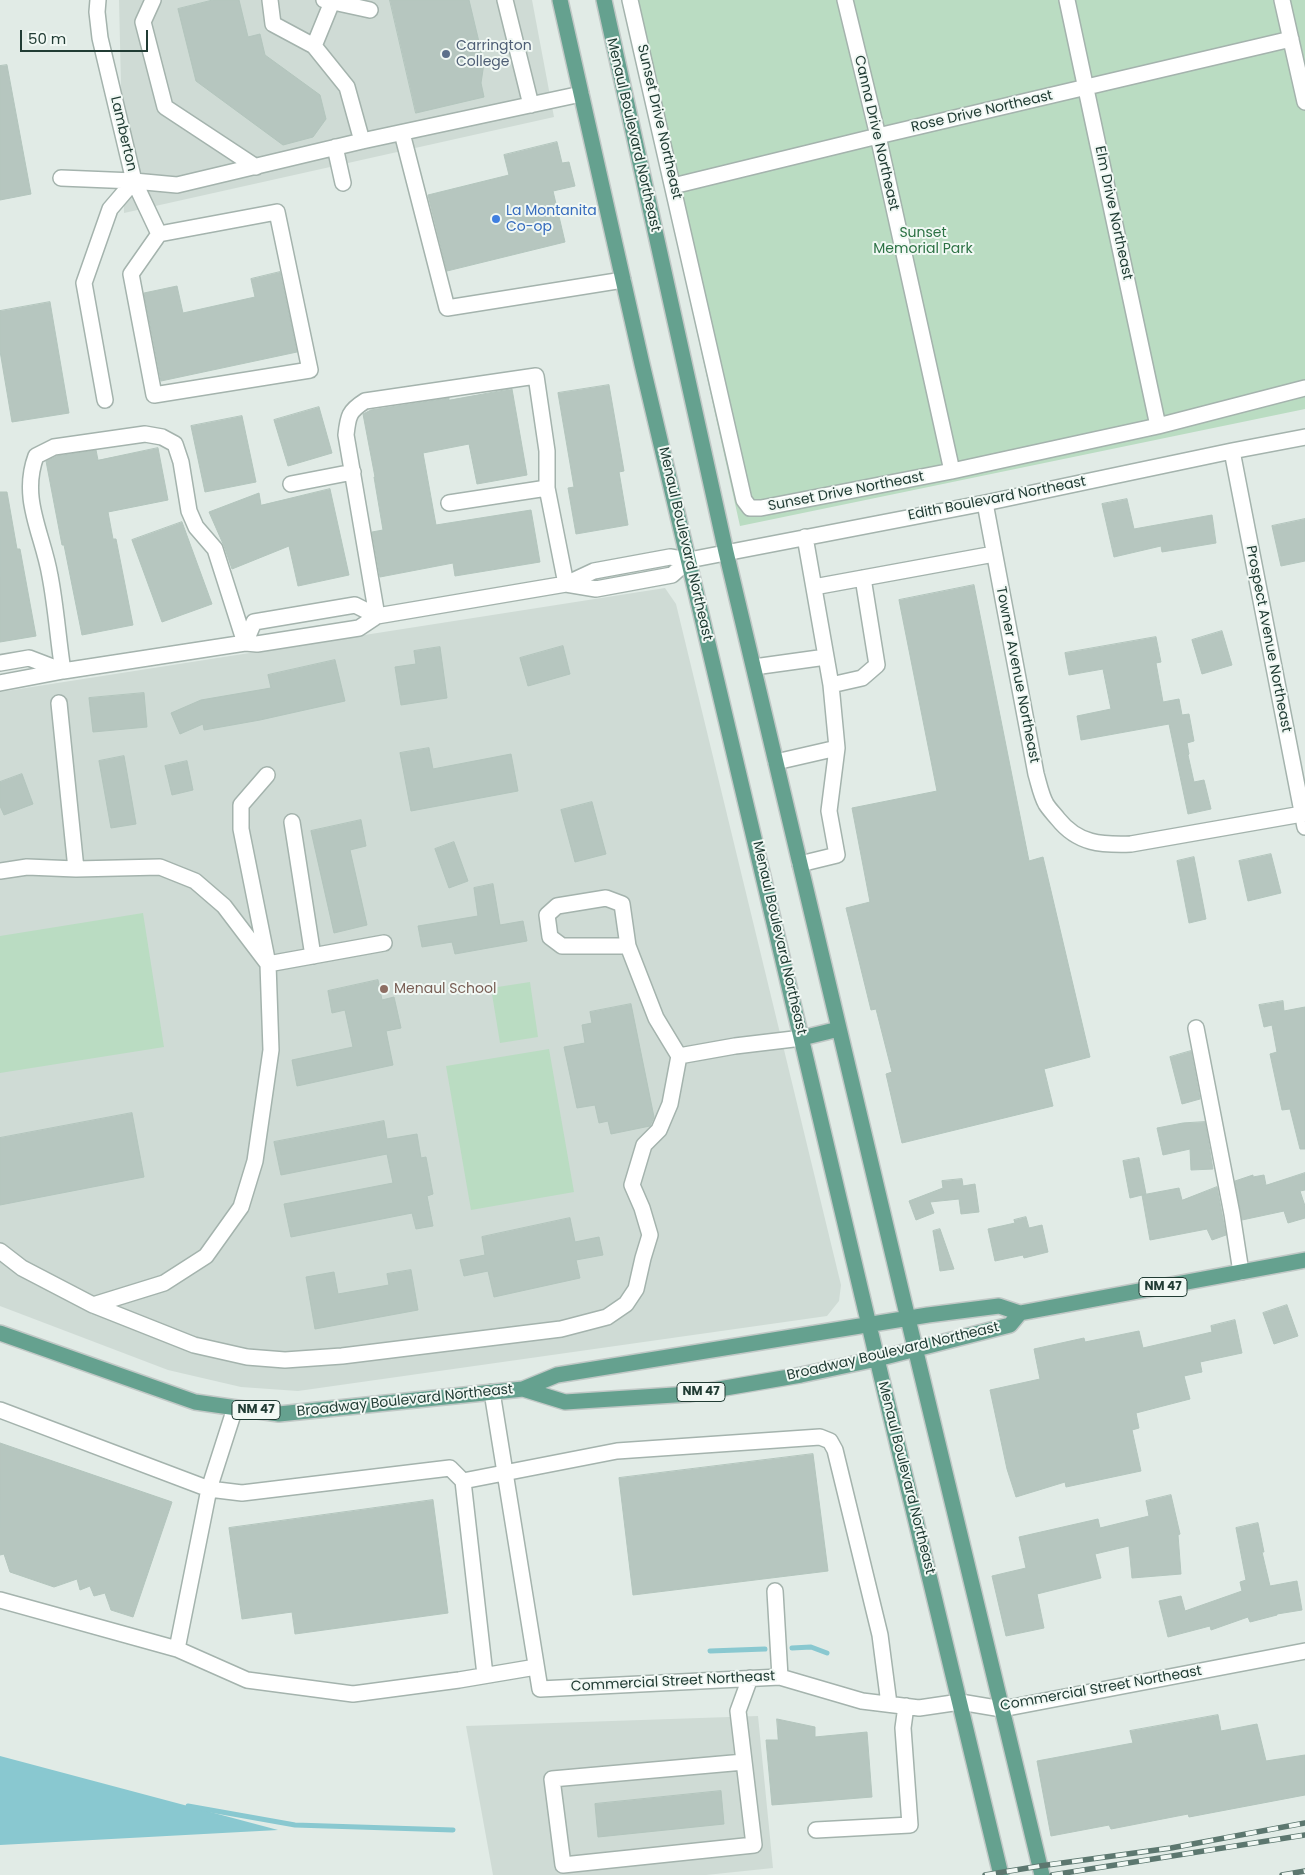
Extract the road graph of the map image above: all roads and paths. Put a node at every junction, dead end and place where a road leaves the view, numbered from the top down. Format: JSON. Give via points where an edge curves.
{"nodes":[{"id":1,"x":98,"y":0,"type":"edge"},
{"id":2,"x":153,"y":0,"type":"edge"},
{"id":3,"x":270,"y":0,"type":"edge"},
{"id":4,"x":505,"y":0,"type":"edge"},
{"id":5,"x":560,"y":0,"type":"edge"},
{"id":6,"x":604,"y":0,"type":"edge"},
{"id":7,"x":630,"y":0,"type":"edge"},
{"id":8,"x":845,"y":0,"type":"edge"},
{"id":9,"x":1067,"y":0,"type":"edge"},
{"id":10,"x":1282,"y":0,"type":"edge"},
{"id":11,"x":328,"y":1,"type":"edge"},
{"id":12,"x":370,"y":10,"type":"dead end"},
{"id":13,"x":1291,"y":39,"type":"junction"},
{"id":14,"x":314,"y":46,"type":"junction"},
{"id":15,"x":1087,"y":88,"type":"junction"},
{"id":16,"x":581,"y":94,"type":"junction"},
{"id":17,"x":1305,"y":102,"type":"edge"},
{"id":18,"x":531,"y":105,"type":"junction"},
{"id":19,"x":402,"y":133,"type":"junction"},
{"id":20,"x":878,"y":136,"type":"junction"},
{"id":21,"x":362,"y":140,"type":"junction"},
{"id":22,"x":335,"y":147,"type":"junction"},
{"id":23,"x":256,"y":167,"type":"junction"},
{"id":24,"x":61,"y":178,"type":"dead end"},
{"id":25,"x":134,"y":181,"type":"junction"},
{"id":26,"x":343,"y":183,"type":"dead end"},
{"id":27,"x":673,"y":186,"type":"junction"},
{"id":28,"x":159,"y":234,"type":"junction"},
{"id":29,"x":623,"y":280,"type":"junction"},
{"id":30,"x":1305,"y":388,"type":"edge"},
{"id":31,"x":105,"y":400,"type":"dead end"},
{"id":32,"x":1158,"y":426,"type":"junction"},
{"id":33,"x":1305,"y":437,"type":"edge"},
{"id":34,"x":1232,"y":451,"type":"junction"},
{"id":35,"x":952,"y":471,"type":"junction"},
{"id":36,"x":353,"y":472,"type":"junction"},
{"id":37,"x":292,"y":484,"type":"dead end"},
{"id":38,"x":546,"y":488,"type":"junction"},
{"id":39,"x":449,"y":503,"type":"dead end"},
{"id":40,"x":984,"y":503,"type":"junction"},
{"id":41,"x":805,"y":537,"type":"junction"},
{"id":42,"x":726,"y":552,"type":"junction"},
{"id":43,"x":994,"y":554,"type":"junction"},
{"id":44,"x":689,"y":560,"type":"junction"},
{"id":45,"x":611,"y":568,"type":"junction"},
{"id":46,"x":863,"y":578,"type":"junction"},
{"id":47,"x":566,"y":584,"type":"junction"},
{"id":48,"x":614,"y":586,"type":"junction"},
{"id":49,"x":814,"y":587,"type":"junction"},
{"id":50,"x":377,"y":616,"type":"junction"},
{"id":51,"x":245,"y":643,"type":"junction"},
{"id":52,"x":826,"y":657,"type":"junction"},
{"id":53,"x":0,"y":663,"type":"edge"},
{"id":54,"x":754,"y":667,"type":"junction"},
{"id":55,"x":63,"y":671,"type":"junction"},
{"id":56,"x":0,"y":683,"type":"edge"},
{"id":57,"x":831,"y":685,"type":"junction"},
{"id":58,"x":58,"y":703,"type":"dead end"},
{"id":59,"x":837,"y":748,"type":"junction"},
{"id":60,"x":776,"y":762,"type":"junction"},
{"id":61,"x":267,"y":775,"type":"dead end"},
{"id":62,"x":1304,"y":821,"type":"edge"},
{"id":63,"x":292,"y":822,"type":"dead end"},
{"id":64,"x":800,"y":864,"type":"junction"},
{"id":65,"x":76,"y":869,"type":"junction"},
{"id":66,"x":0,"y":871,"type":"edge"},
{"id":67,"x":384,"y":943,"type":"dead end"},
{"id":68,"x":628,"y":946,"type":"junction"},
{"id":69,"x":313,"y":956,"type":"junction"},
{"id":70,"x":268,"y":964,"type":"junction"},
{"id":71,"x":1196,"y":1028,"type":"dead end"},
{"id":72,"x":839,"y":1029,"type":"junction"},
{"id":73,"x":802,"y":1038,"type":"junction"},
{"id":74,"x":679,"y":1056,"type":"junction"},
{"id":75,"x":0,"y":1251,"type":"edge"},
{"id":76,"x":1305,"y":1260,"type":"edge"},
{"id":77,"x":1241,"y":1272,"type":"junction"},
{"id":78,"x":93,"y":1305,"type":"junction"},
{"id":79,"x":1020,"y":1313,"type":"junction"},
{"id":80,"x":908,"y":1318,"type":"junction"},
{"id":81,"x":870,"y":1324,"type":"junction"},
{"id":82,"x":0,"y":1333,"type":"edge"},
{"id":83,"x":916,"y":1349,"type":"junction"},
{"id":84,"x":877,"y":1359,"type":"junction"},
{"id":85,"x":524,"y":1389,"type":"junction"},
{"id":86,"x":492,"y":1392,"type":"junction"},
{"id":87,"x":235,"y":1408,"type":"junction"},
{"id":88,"x":0,"y":1410,"type":"edge"},
{"id":89,"x":505,"y":1473,"type":"junction"},
{"id":90,"x":463,"y":1481,"type":"junction"},
{"id":91,"x":209,"y":1489,"type":"junction"},
{"id":92,"x":775,"y":1591,"type":"dead end"},
{"id":93,"x":0,"y":1600,"type":"edge"},
{"id":94,"x":177,"y":1649,"type":"junction"},
{"id":95,"x":1305,"y":1651,"type":"edge"},
{"id":96,"x":536,"y":1667,"type":"junction"},
{"id":97,"x":485,"y":1675,"type":"junction"},
{"id":98,"x":780,"y":1677,"type":"junction"},
{"id":99,"x":750,"y":1678,"type":"junction"},
{"id":100,"x":960,"y":1702,"type":"junction"},
{"id":101,"x":888,"y":1704,"type":"junction"},
{"id":102,"x":906,"y":1706,"type":"junction"},
{"id":103,"x":1002,"y":1709,"type":"junction"},
{"id":104,"x":744,"y":1762,"type":"junction"},
{"id":105,"x":816,"y":1830,"type":"dead end"},
{"id":106,"x":1001,"y":1875,"type":"edge"},
{"id":107,"x":1042,"y":1875,"type":"edge"}],
"edges":[{"from":1,"to":25,"type":"street","name":"Lamberton","via":[[100,38]]},
{"from":2,"to":23,"type":"street","via":[[143,22],[165,107]]},
{"from":3,"to":14,"type":"street","via":[[273,24]]},
{"from":4,"to":18,"type":"street"},
{"from":5,"to":16,"type":"main road","name":"Menaul Boulevard Northeast"},
{"from":6,"to":42,"type":"main road","name":"Menaul Boulevard Northeast"},
{"from":7,"to":27,"type":"street","name":"Sunset Drive Northeast"},
{"from":8,"to":20,"type":"street","name":"Canna Drive Northeast"},
{"from":9,"to":15,"type":"street","name":"Elm Drive Northeast"},
{"from":10,"to":13,"type":"street"},
{"from":11,"to":12,"type":"street"},
{"from":11,"to":14,"type":"street"},
{"from":13,"to":15,"type":"street","name":"Rose Drive Northeast"},
{"from":13,"to":17,"type":"street"},
{"from":14,"to":21,"type":"street","via":[[347,86]]},
{"from":15,"to":20,"type":"street","name":"Rose Drive Northeast"},
{"from":15,"to":32,"type":"street","name":"Elm Drive Northeast"},
{"from":16,"to":18,"type":"street"},
{"from":16,"to":29,"type":"main road","name":"Menaul Boulevard Northeast"},
{"from":18,"to":19,"type":"street"},
{"from":19,"to":21,"type":"street"},
{"from":19,"to":29,"type":"street","via":[[447,308]]},
{"from":20,"to":27,"type":"street","name":"Rose Drive Northeast"},
{"from":20,"to":35,"type":"street","name":"Canna Drive Northeast"},
{"from":21,"to":22,"type":"street"},
{"from":22,"to":23,"type":"street"},
{"from":22,"to":26,"type":"street"},
{"from":23,"to":25,"type":"street","via":[[177,185]]},
{"from":24,"to":25,"type":"street"},
{"from":25,"to":28,"type":"street","name":"Lamberton"},
{"from":25,"to":31,"type":"street","via":[[110,209],[84,283]]},
{"from":27,"to":35,"type":"street","name":"Sunset Drive Northeast","via":[[744,500],[750,508]]},
{"from":28,"to":28,"type":"street","via":[[277,212],[310,370],[154,395],[131,274]]},
{"from":29,"to":44,"type":"main road","name":"Menaul Boulevard Northeast"},
{"from":30,"to":32,"type":"street","name":"Sunset Drive Northeast"},
{"from":32,"to":35,"type":"street","name":"Sunset Drive Northeast"},
{"from":33,"to":34,"type":"street","name":"Edith Boulevard Northeast"},
{"from":34,"to":40,"type":"street","name":"Edith Boulevard Northeast"},
{"from":34,"to":62,"type":"street","name":"Prospect Avenue Northeast"},
{"from":36,"to":37,"type":"street"},
{"from":36,"to":38,"type":"street","via":[[346,435],[348,418],[353,409],[365,401],[536,376],[547,451]]},
{"from":36,"to":50,"type":"street"},
{"from":38,"to":39,"type":"street"},
{"from":38,"to":47,"type":"street"},
{"from":40,"to":41,"type":"street","name":"Edith Boulevard Northeast"},
{"from":40,"to":43,"type":"street","name":"Towner Avenue Northeast"},
{"from":41,"to":42,"type":"street","name":"Edith Boulevard Northeast"},
{"from":41,"to":49,"type":"street"},
{"from":42,"to":44,"type":"street","name":"Edith Boulevard Northeast"},
{"from":42,"to":54,"type":"main road","name":"Menaul Boulevard Northeast"},
{"from":43,"to":46,"type":"street"},
{"from":43,"to":62,"type":"street","name":"Towner Avenue Northeast","via":[[1036,774],[1046,804],[1074,835],[1090,842],[1131,844]]},
{"from":44,"to":45,"type":"street","name":"Edith Boulevard Northeast","via":[[670,557]]},
{"from":44,"to":48,"type":"street","name":"Edith Boulevard Northeast","via":[[672,575]]},
{"from":44,"to":73,"type":"main road","name":"Menaul Boulevard Northeast"},
{"from":45,"to":47,"type":"street","name":"Edith Boulevard Northeast","via":[[594,571]]},
{"from":45,"to":48,"type":"street"},
{"from":46,"to":49,"type":"street"},
{"from":46,"to":57,"type":"street","via":[[876,666],[862,678]]},
{"from":47,"to":48,"type":"street","name":"Edith Boulevard Northeast","via":[[596,589]]},
{"from":47,"to":50,"type":"street","name":"Edith Boulevard Northeast"},
{"from":49,"to":52,"type":"street"},
{"from":50,"to":51,"type":"street","name":"Edith Boulevard Northeast","via":[[359,628],[257,644]]},
{"from":50,"to":51,"type":"street","via":[[354,605],[254,622]]},
{"from":51,"to":55,"type":"street","name":"Edith Boulevard Northeast"},
{"from":51,"to":55,"type":"street","via":[[215,549],[196,527],[189,512],[175,444],[162,437],[145,434],[54,447],[36,456],[30,472],[30,487],[36,527],[46,553]]},
{"from":52,"to":54,"type":"street"},
{"from":52,"to":57,"type":"street"},
{"from":53,"to":55,"type":"street","name":"Edith Boulevard Northeast","via":[[29,658]]},
{"from":54,"to":60,"type":"main road","name":"Menaul Boulevard Northeast"},
{"from":55,"to":56,"type":"street","name":"Edith Boulevard Northeast"},
{"from":57,"to":59,"type":"street"},
{"from":58,"to":65,"type":"street"},
{"from":59,"to":60,"type":"street"},
{"from":59,"to":64,"type":"street","via":[[829,811],[838,854]]},
{"from":60,"to":64,"type":"main road","name":"Menaul Boulevard Northeast"},
{"from":61,"to":70,"type":"street","via":[[240,805],[240,829]]},
{"from":63,"to":69,"type":"street"},
{"from":64,"to":72,"type":"main road","name":"Menaul Boulevard Northeast"},
{"from":65,"to":66,"type":"street","via":[[27,867]]},
{"from":65,"to":70,"type":"street","via":[[160,867],[195,881],[224,906]]},
{"from":67,"to":69,"type":"street"},
{"from":68,"to":68,"type":"street","via":[[622,904],[606,898],[557,906],[547,915],[550,937],[562,946]]},
{"from":68,"to":74,"type":"street","via":[[656,1018]]},
{"from":69,"to":70,"type":"street"},
{"from":70,"to":78,"type":"street","via":[[271,1050],[255,1161],[241,1207],[206,1256],[164,1283]]},
{"from":71,"to":77,"type":"street"},
{"from":72,"to":73,"type":"main road"},
{"from":72,"to":80,"type":"main road","name":"Menaul Boulevard Northeast"},
{"from":73,"to":74,"type":"street"},
{"from":73,"to":81,"type":"main road","name":"Menaul Boulevard Northeast"},
{"from":74,"to":78,"type":"street","via":[[670,1104],[659,1130],[644,1145],[632,1185],[650,1234],[636,1289],[626,1304],[607,1317],[561,1329],[285,1360],[247,1357],[194,1345]]},
{"from":75,"to":78,"type":"street","via":[[22,1268]]},
{"from":76,"to":77,"type":"main road","name":"Broadway Boulevard Northeast","number":"NM 47"},
{"from":77,"to":79,"type":"main road","name":"Broadway Boulevard Northeast","number":"NM 47"},
{"from":79,"to":80,"type":"main road","name":"Broadway Boulevard Northeast","number":"NM 47","via":[[999,1306]]},
{"from":79,"to":83,"type":"main road","name":"Broadway Boulevard Northeast","number":"NM 47","via":[[1010,1326]]},
{"from":80,"to":81,"type":"main road","name":"Broadway Boulevard Northeast","number":"NM 47"},
{"from":80,"to":83,"type":"main road","name":"Menaul Boulevard Northeast"},
{"from":81,"to":84,"type":"main road","name":"Menaul Boulevard Northeast"},
{"from":81,"to":85,"type":"main road","name":"Broadway Boulevard Northeast","number":"NM 47","via":[[557,1375]]},
{"from":82,"to":87,"type":"main road","name":"Broadway Boulevard Northeast","number":"NM 47","via":[[195,1402]]},
{"from":83,"to":84,"type":"main road","name":"Broadway Boulevard Northeast","number":"NM 47"},
{"from":83,"to":103,"type":"main road","name":"Menaul Boulevard Northeast"},
{"from":84,"to":85,"type":"main road","name":"Broadway Boulevard Northeast","number":"NM 47","via":[[690,1394],[565,1402]]},
{"from":84,"to":100,"type":"main road","name":"Menaul Boulevard Northeast"},
{"from":85,"to":86,"type":"main road","name":"Broadway Boulevard Northeast","number":"NM 47"},
{"from":86,"to":87,"type":"main road","name":"Broadway Boulevard Northeast","number":"NM 47","via":[[279,1414]]},
{"from":86,"to":89,"type":"street"},
{"from":87,"to":91,"type":"street"},
{"from":88,"to":91,"type":"street"},
{"from":89,"to":90,"type":"street"},
{"from":89,"to":96,"type":"street"},
{"from":89,"to":101,"type":"street","via":[[617,1451],[820,1437],[830,1441],[835,1450],[880,1635]]},
{"from":90,"to":91,"type":"street","via":[[450,1468],[242,1493]]},
{"from":90,"to":97,"type":"street"},
{"from":91,"to":94,"type":"street"},
{"from":92,"to":98,"type":"street"},
{"from":93,"to":94,"type":"street"},
{"from":94,"to":97,"type":"street","via":[[247,1680],[353,1694]]},
{"from":95,"to":103,"type":"street","name":"Commercial Street Northeast"},
{"from":96,"to":97,"type":"street"},
{"from":96,"to":99,"type":"street","name":"Commercial Street Northeast","via":[[540,1689]]},
{"from":98,"to":99,"type":"street","name":"Commercial Street Northeast"},
{"from":98,"to":101,"type":"street","name":"Commercial Street Northeast"},
{"from":99,"to":104,"type":"street","via":[[738,1711]]},
{"from":100,"to":102,"type":"street","name":"Commercial Street Northeast","via":[[919,1708]]},
{"from":100,"to":103,"type":"street","name":"Commercial Street Northeast"},
{"from":100,"to":106,"type":"main road","name":"Menaul Boulevard Northeast"},
{"from":101,"to":102,"type":"street","name":"Commercial Street Northeast"},
{"from":102,"to":105,"type":"street","via":[[903,1728],[910,1825]]},
{"from":103,"to":107,"type":"main road","name":"Menaul Boulevard Northeast"},
{"from":104,"to":104,"type":"street","via":[[754,1845],[564,1865],[552,1779]]}]}
